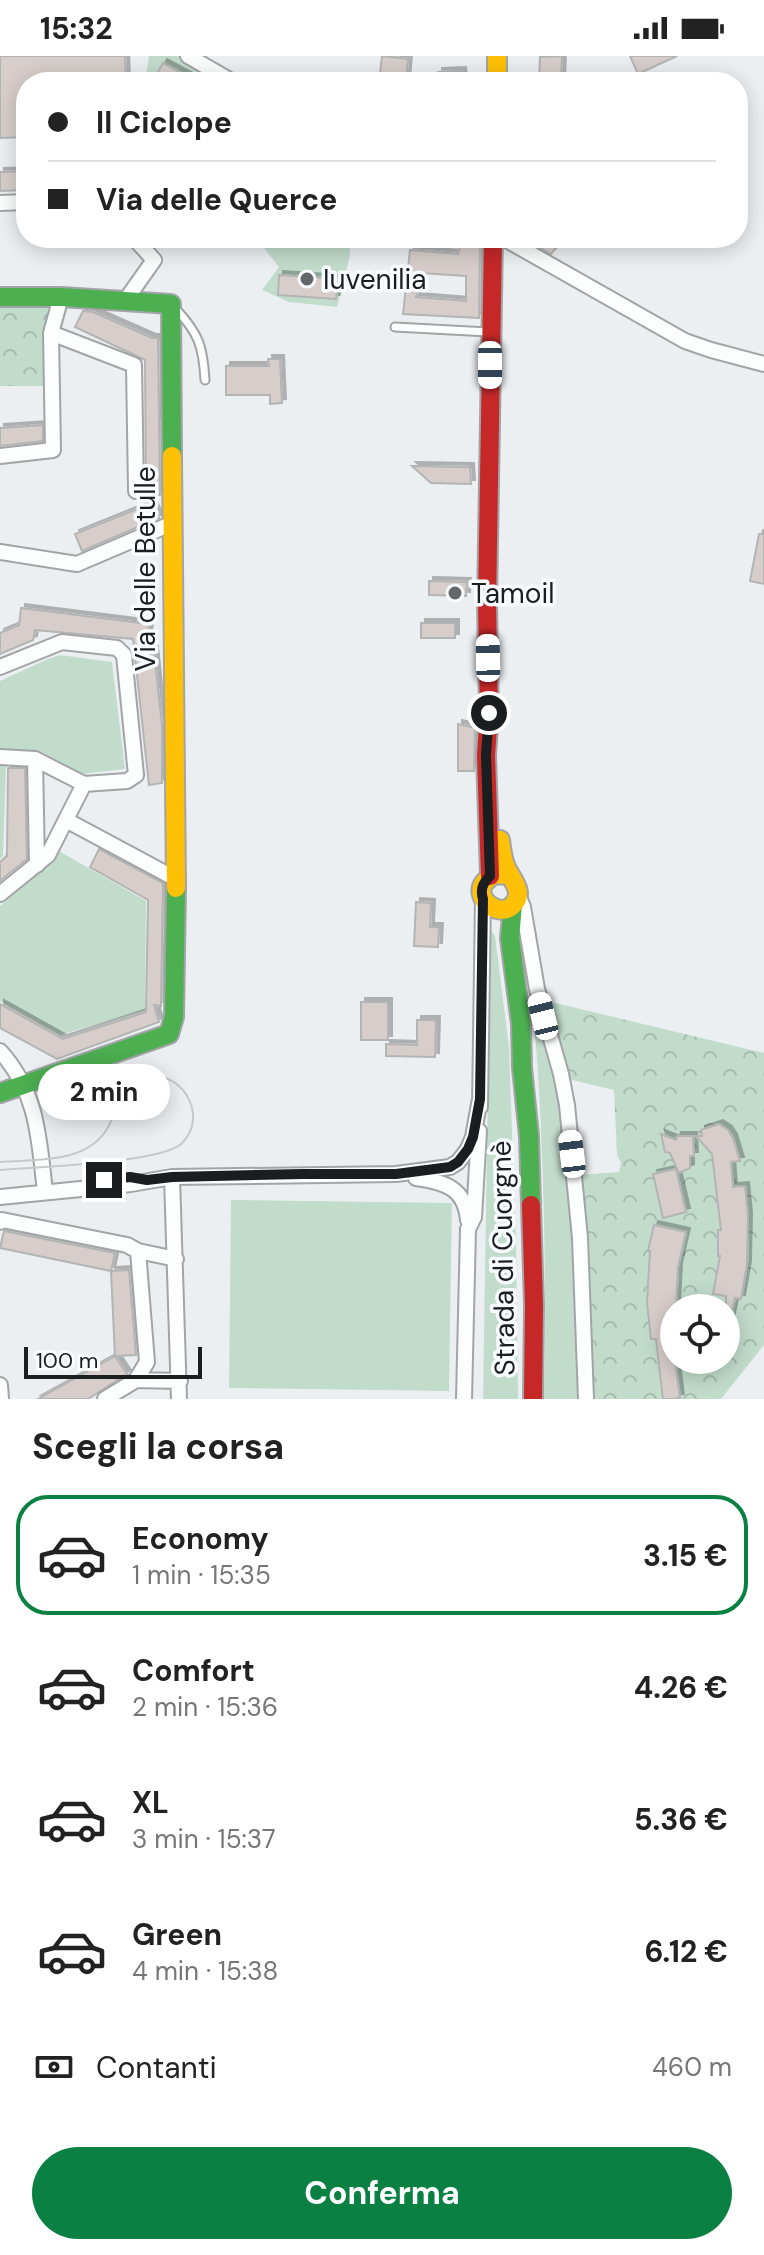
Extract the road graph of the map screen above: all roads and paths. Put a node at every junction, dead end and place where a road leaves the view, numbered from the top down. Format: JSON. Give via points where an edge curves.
{"nodes":[{"id":1,"x":188,"y":56,"type":"edge"},
{"id":2,"x":216,"y":72,"type":"edge"},
{"id":3,"x":143,"y":248,"type":"edge"},
{"id":4,"x":493,"y":248,"type":"edge"},
{"id":5,"x":521,"y":248,"type":"edge"},
{"id":6,"x":0,"y":297,"type":"edge"},
{"id":7,"x":61,"y":297,"type":"junction"},
{"id":8,"x":125,"y":301,"type":"junction"},
{"id":9,"x":171,"y":304,"type":"junction"},
{"id":10,"x":395,"y":327,"type":"dead end"},
{"id":11,"x":490,"y":332,"type":"junction"},
{"id":12,"x":51,"y":333,"type":"junction"},
{"id":13,"x":764,"y":364,"type":"edge"},
{"id":14,"x":205,"y":380,"type":"dead end"},
{"id":15,"x":0,"y":456,"type":"edge"},
{"id":16,"x":136,"y":491,"type":"dead end"},
{"id":17,"x":173,"y":523,"type":"junction"},
{"id":18,"x":0,"y":552,"type":"edge"},
{"id":19,"x":0,"y":667,"type":"edge"},
{"id":20,"x":489,"y":713,"type":"junction"},
{"id":21,"x":0,"y":757,"type":"edge"},
{"id":22,"x":35,"y":759,"type":"junction"},
{"id":23,"x":84,"y":784,"type":"junction"},
{"id":24,"x":66,"y":820,"type":"junction"},
{"id":25,"x":37,"y":865,"type":"junction"},
{"id":26,"x":509,"y":875,"type":"junction"},
{"id":27,"x":490,"y":876,"type":"junction"},
{"id":28,"x":176,"y":879,"type":"junction"},
{"id":29,"x":0,"y":894,"type":"edge"},
{"id":30,"x":516,"y":900,"type":"junction"},
{"id":31,"x":488,"y":904,"type":"junction"},
{"id":32,"x":0,"y":1051,"type":"edge"},
{"id":33,"x":522,"y":1068,"type":"junction"},
{"id":34,"x":25,"y":1084,"type":"junction"},
{"id":35,"x":0,"y":1093,"type":"edge"},
{"id":36,"x":480,"y":1099,"type":"junction"},
{"id":37,"x":396,"y":1174,"type":"junction"},
{"id":38,"x":172,"y":1177,"type":"junction"},
{"id":39,"x":0,"y":1189,"type":"edge"},
{"id":40,"x":44,"y":1189,"type":"junction"},
{"id":41,"x":0,"y":1197,"type":"edge"},
{"id":42,"x":0,"y":1222,"type":"edge"},
{"id":43,"x":468,"y":1229,"type":"junction"},
{"id":44,"x":138,"y":1251,"type":"junction"},
{"id":45,"x":176,"y":1259,"type":"junction"},
{"id":46,"x":136,"y":1380,"type":"junction"},
{"id":47,"x":180,"y":1381,"type":"junction"},
{"id":48,"x":0,"y":1385,"type":"edge"},
{"id":49,"x":1,"y":1399,"type":"edge"},
{"id":50,"x":105,"y":1399,"type":"edge"},
{"id":51,"x":179,"y":1399,"type":"edge"},
{"id":52,"x":464,"y":1399,"type":"edge"},
{"id":53,"x":533,"y":1399,"type":"edge"},
{"id":54,"x":586,"y":1399,"type":"edge"}],
"edges":[{"from":1,"to":2,"type":"street"},
{"from":3,"to":8,"type":"street","via":[[154,260]]},
{"from":4,"to":11,"type":"main road"},
{"from":5,"to":13,"type":"street","via":[[685,341]]},
{"from":6,"to":7,"type":"main road"},
{"from":7,"to":8,"type":"main road"},
{"from":7,"to":12,"type":"street"},
{"from":8,"to":9,"type":"main road"},
{"from":9,"to":14,"type":"lane","via":[[196,335]]},
{"from":9,"to":17,"type":"main road","name":"Via delle Betulle"},
{"from":10,"to":11,"type":"lane"},
{"from":11,"to":20,"type":"main road"},
{"from":12,"to":15,"type":"street","via":[[53,450]]},
{"from":12,"to":16,"type":"street","name":"Via delle Betulle","via":[[134,365]]},
{"from":17,"to":18,"type":"street","via":[[77,564]]},
{"from":17,"to":28,"type":"main road","name":"Via delle Betulle"},
{"from":19,"to":23,"type":"street","via":[[62,642],[117,648],[124,655],[136,775],[127,781]]},
{"from":20,"to":26,"type":"main road","via":[[501,852]]},
{"from":20,"to":27,"type":"main road"},
{"from":21,"to":22,"type":"street"},
{"from":22,"to":23,"type":"street"},
{"from":22,"to":25,"type":"street"},
{"from":23,"to":24,"type":"street"},
{"from":24,"to":25,"type":"street"},
{"from":24,"to":28,"type":"street"},
{"from":25,"to":29,"type":"street"},
{"from":26,"to":27,"type":"main road"},
{"from":26,"to":30,"type":"main road","via":[[517,884]]},
{"from":27,"to":31,"type":"main road","via":[[482,885]]},
{"from":28,"to":34,"type":"main road","name":"Via delle Betulle","via":[[174,1017],[169,1034]]},
{"from":30,"to":31,"type":"main road","via":[[503,910]]},
{"from":30,"to":33,"type":"main road","name":"Strada di Cuorgnè","via":[[510,938]]},
{"from":30,"to":54,"type":"street","via":[[523,907],[537,989],[565,1091],[580,1238]]},
{"from":31,"to":33,"type":"main road","name":"Strada di Cuorgnè"},
{"from":31,"to":36,"type":"street","name":"Strada di Cuorgnè"},
{"from":32,"to":34,"type":"street"},
{"from":33,"to":53,"type":"main road","name":"Strada di Cuorgnè","via":[[529,1136]]},
{"from":34,"to":35,"type":"main road"},
{"from":34,"to":40,"type":"street"},
{"from":36,"to":37,"type":"street","via":[[473,1137],[458,1162]]},
{"from":36,"to":43,"type":"street","name":"Strada di Cuorgnè","via":[[474,1217]]},
{"from":37,"to":38,"type":"street"},
{"from":37,"to":43,"type":"street","via":[[458,1192]]},
{"from":38,"to":40,"type":"street"},
{"from":38,"to":45,"type":"street"},
{"from":39,"to":40,"type":"street"},
{"from":40,"to":41,"type":"street"},
{"from":42,"to":44,"type":"street"},
{"from":43,"to":52,"type":"street","name":"Strada di Cuorgnè"},
{"from":44,"to":45,"type":"street"},
{"from":44,"to":46,"type":"street","via":[[147,1362]]},
{"from":45,"to":47,"type":"street"},
{"from":46,"to":47,"type":"street"},
{"from":46,"to":50,"type":"street"},
{"from":47,"to":51,"type":"street"},
{"from":48,"to":49,"type":"street"}]}
